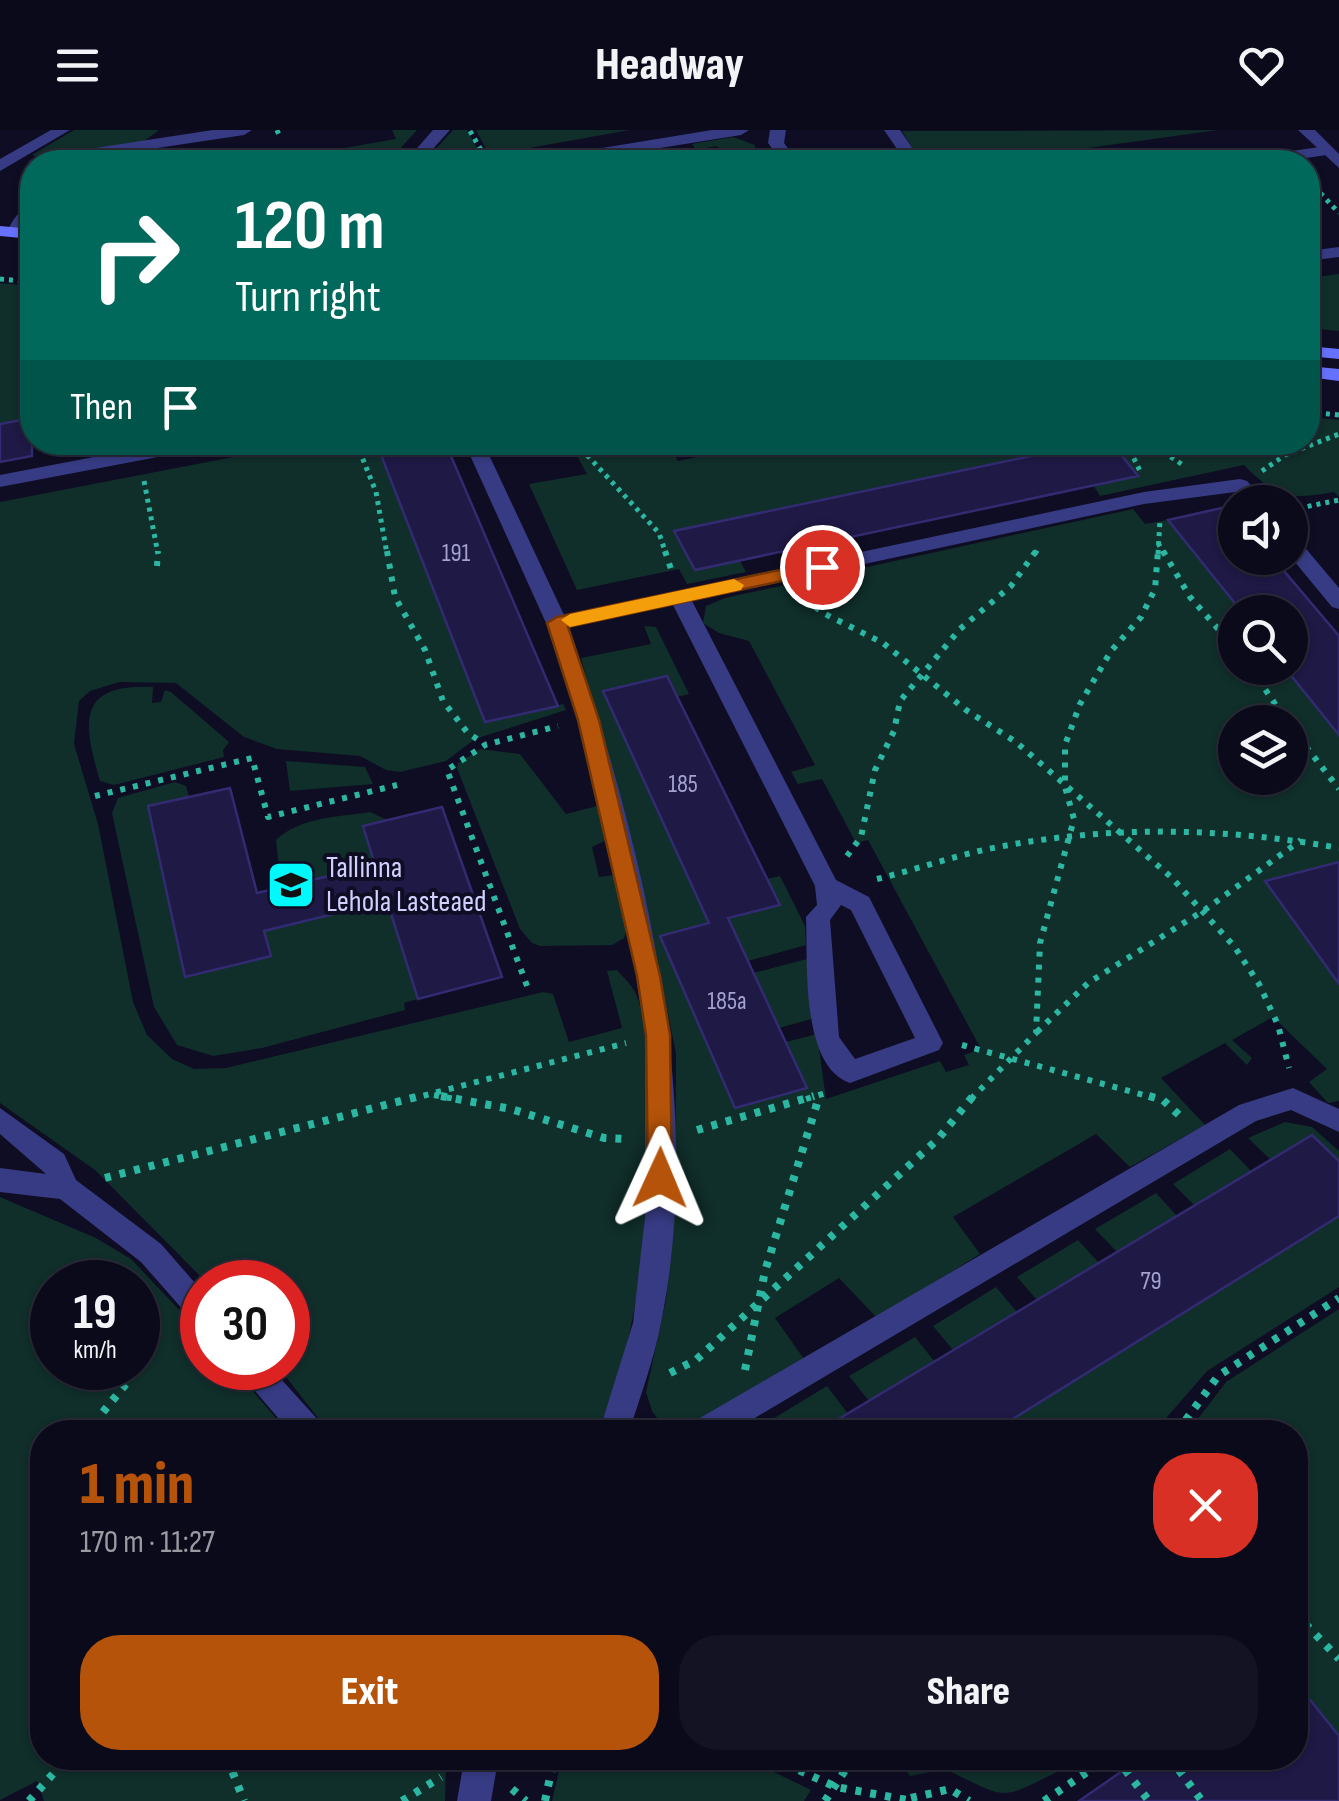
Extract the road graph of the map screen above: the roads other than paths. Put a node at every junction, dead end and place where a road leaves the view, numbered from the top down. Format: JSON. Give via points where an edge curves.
{"nodes":[{"id":1,"x":62,"y":130,"type":"edge"},
{"id":2,"x":244,"y":130,"type":"edge"},
{"id":3,"x":442,"y":130,"type":"edge"},
{"id":4,"x":741,"y":130,"type":"edge"},
{"id":5,"x":1306,"y":130,"type":"edge"},
{"id":6,"x":28,"y":150,"type":"edge"},
{"id":7,"x":117,"y":150,"type":"edge"},
{"id":8,"x":424,"y":150,"type":"edge"},
{"id":9,"x":620,"y":150,"type":"edge"},
{"id":10,"x":1333,"y":157,"type":"edge"},
{"id":11,"x":138,"y":455,"type":"edge"},
{"id":12,"x":479,"y":455,"type":"edge"},
{"id":13,"x":0,"y":481,"type":"edge"},
{"id":14,"x":1218,"y":489,"type":"edge"},
{"id":15,"x":1308,"y":565,"type":"edge"},
{"id":16,"x":679,"y":597,"type":"junction"},
{"id":17,"x":1339,"y":602,"type":"edge"},
{"id":18,"x":557,"y":623,"type":"junction"},
{"id":19,"x":827,"y":886,"type":"junction"},
{"id":20,"x":0,"y":1120,"type":"edge"},
{"id":21,"x":1339,"y":1120,"type":"edge"},
{"id":22,"x":0,"y":1180,"type":"edge"},
{"id":23,"x":66,"y":1188,"type":"junction"},
{"id":24,"x":180,"y":1286,"type":"edge"},
{"id":25,"x":272,"y":1390,"type":"edge"},
{"id":26,"x":298,"y":1420,"type":"edge"},
{"id":27,"x":617,"y":1420,"type":"edge"},
{"id":28,"x":724,"y":1420,"type":"edge"},
{"id":29,"x":478,"y":1770,"type":"edge"},
{"id":30,"x":474,"y":1801,"type":"edge"}],
"edges":[{"from":1,"to":6,"type":"street"},
{"from":2,"to":7,"type":"street"},
{"from":3,"to":8,"type":"street"},
{"from":4,"to":9,"type":"street"},
{"from":5,"to":10,"type":"street"},
{"from":11,"to":13,"type":"street"},
{"from":12,"to":18,"type":"street"},
{"from":14,"to":16,"type":"street","via":[[1144,498]]},
{"from":15,"to":17,"type":"street"},
{"from":16,"to":18,"type":"street"},
{"from":16,"to":19,"type":"street"},
{"from":18,"to":27,"type":"street","via":[[588,720],[658,1035],[662,1140],[647,1322]]},
{"from":19,"to":19,"type":"street","via":[[829,908],[818,918],[826,1040],[850,1072],[930,1043],[860,904]]},
{"from":20,"to":23,"type":"street","via":[[54,1162]]},
{"from":21,"to":28,"type":"street","via":[[1293,1099],[1248,1113]]},
{"from":22,"to":23,"type":"street"},
{"from":23,"to":24,"type":"street","via":[[150,1253]]},
{"from":25,"to":26,"type":"street"},
{"from":29,"to":30,"type":"street"}]}
